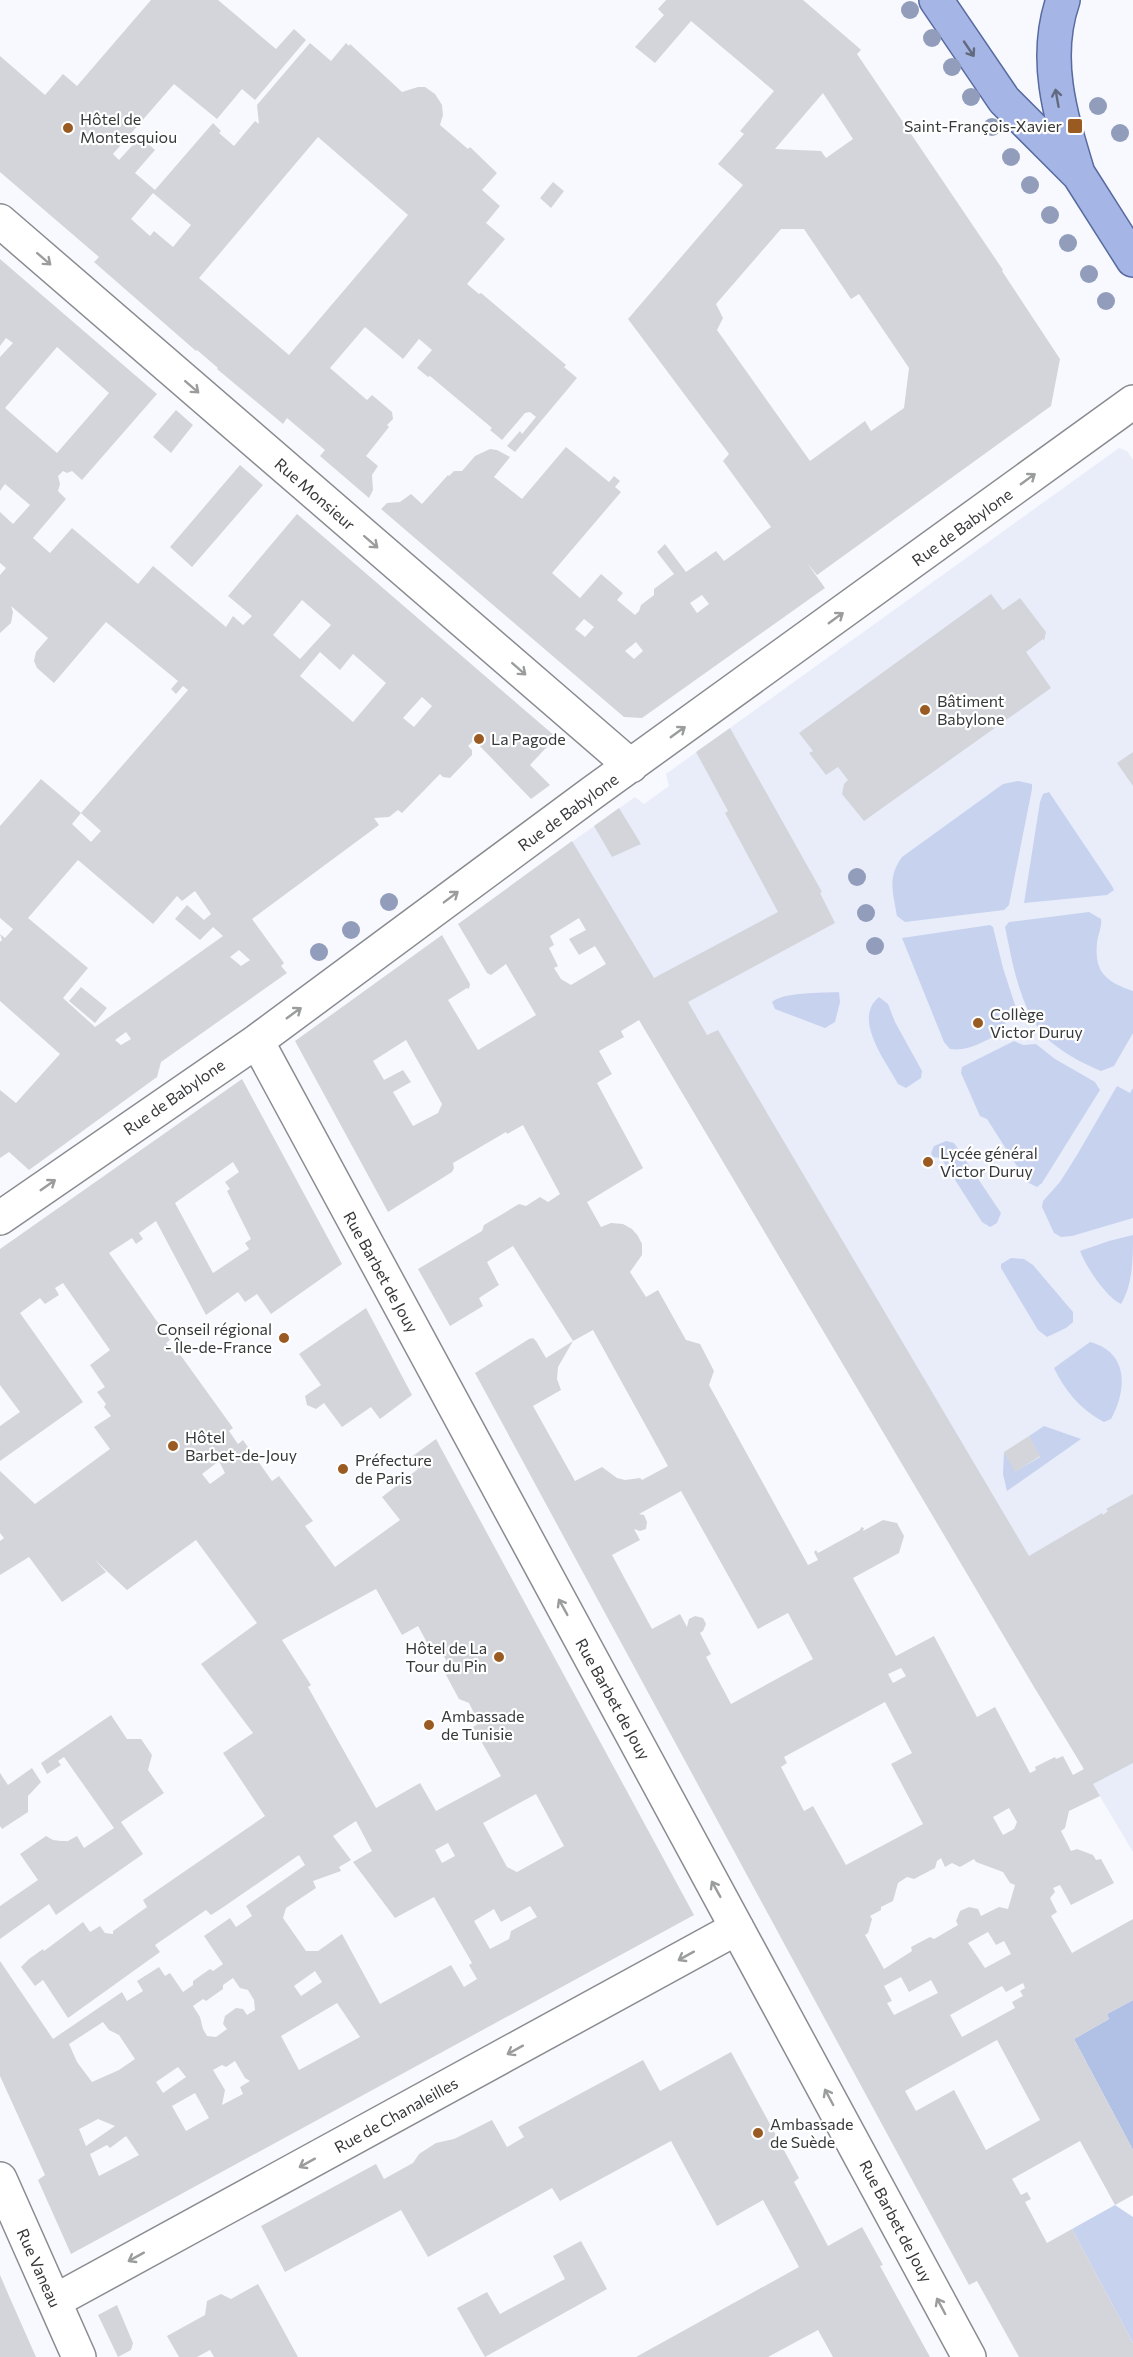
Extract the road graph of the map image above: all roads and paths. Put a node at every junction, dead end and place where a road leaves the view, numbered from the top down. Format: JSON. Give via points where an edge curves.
{"nodes":[{"id":1,"x":936,"y":0,"type":"edge"},
{"id":2,"x":1063,"y":0,"type":"edge"},
{"id":3,"x":1079,"y":175,"type":"junction"},
{"id":4,"x":0,"y":221,"type":"edge"},
{"id":5,"x":1133,"y":260,"type":"edge"},
{"id":6,"x":1133,"y":402,"type":"edge"},
{"id":7,"x":631,"y":766,"type":"junction"},
{"id":8,"x":256,"y":1041,"type":"junction"},
{"id":9,"x":0,"y":1218,"type":"edge"},
{"id":10,"x":737,"y":1928,"type":"junction"},
{"id":11,"x":0,"y":2179,"type":"edge"},
{"id":12,"x":54,"y":2301,"type":"junction"},
{"id":13,"x":79,"y":2357,"type":"edge"},
{"id":14,"x":969,"y":2357,"type":"edge"}],
"edges":[{"from":1,"to":3,"type":"main road","one_way":true,"via":[[1004,100]]},
{"from":3,"to":2,"type":"main road","one_way":true,"via":[[1056,92],[1054,58]]},
{"from":3,"to":5,"type":"main road"},
{"from":4,"to":7,"type":"street","name":"Rue Monsieur","one_way":true},
{"from":7,"to":6,"type":"street","name":"Rue de Babylone","one_way":true},
{"from":8,"to":7,"type":"street","name":"Rue de Babylone","one_way":true},
{"from":9,"to":8,"type":"street","name":"Rue de Babylone","one_way":true},
{"from":10,"to":8,"type":"street","name":"Rue Barbet de Jouy","one_way":true},
{"from":10,"to":12,"type":"street","name":"Rue de Chanaleilles","one_way":true},
{"from":14,"to":10,"type":"street","name":"Rue Barbet de Jouy","one_way":true},
{"from":11,"to":12,"type":"street","name":"Rue Vaneau"},
{"from":12,"to":13,"type":"street","name":"Rue Vaneau"}]}
